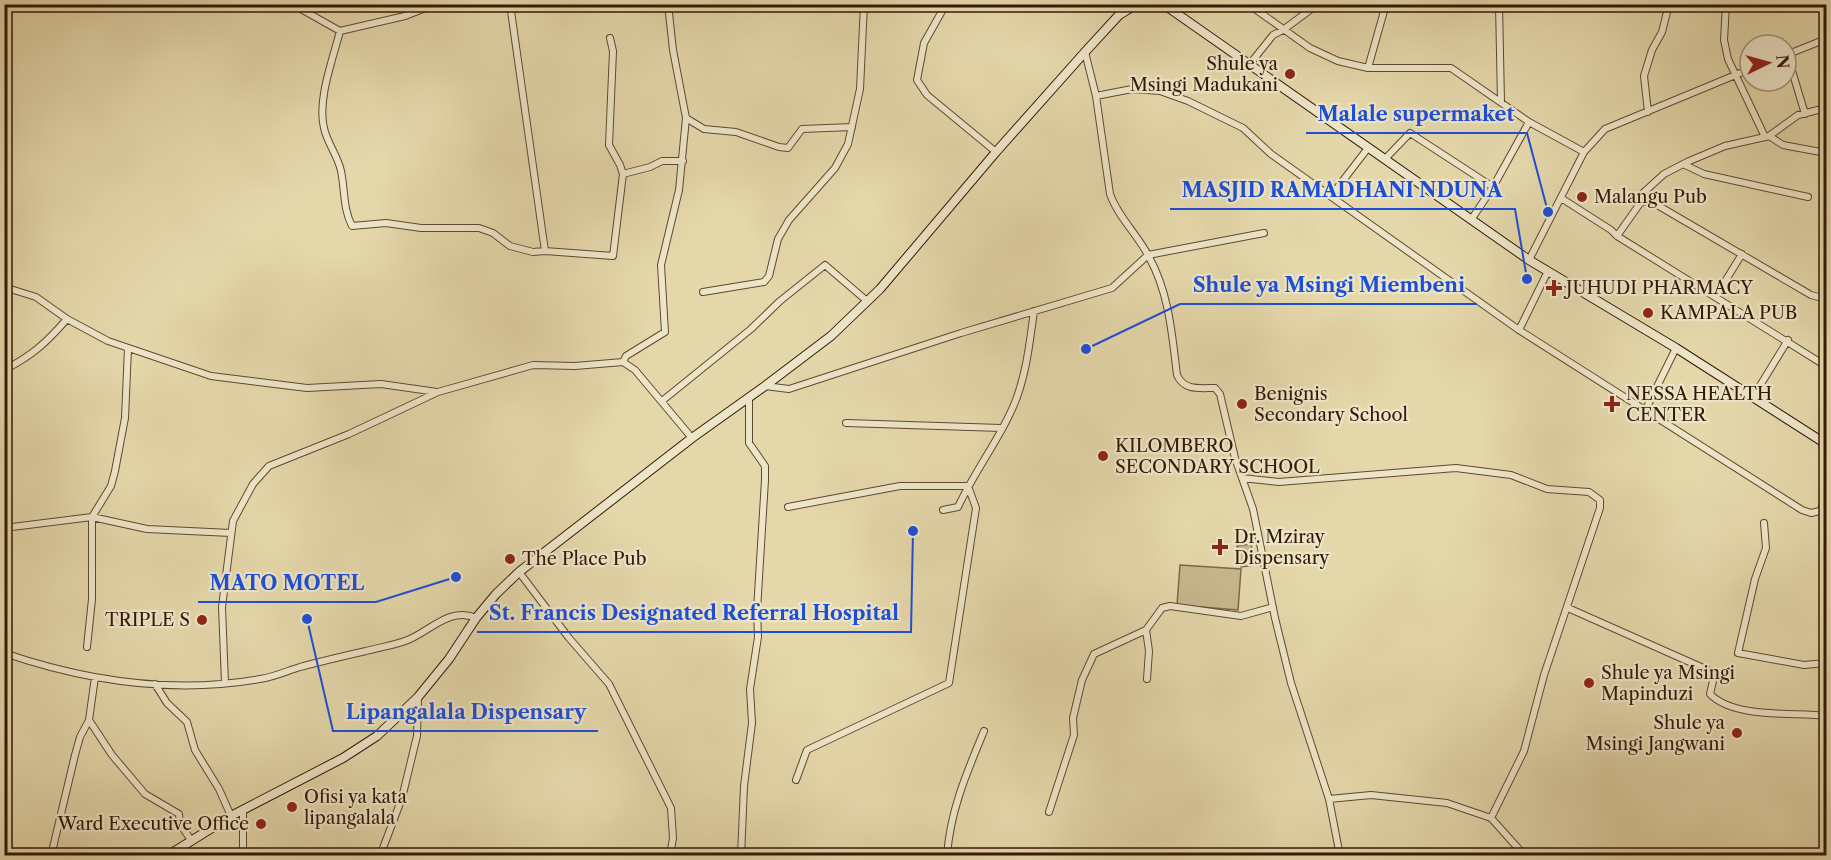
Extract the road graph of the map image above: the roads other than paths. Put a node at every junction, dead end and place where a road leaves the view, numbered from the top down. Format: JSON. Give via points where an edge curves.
{"nodes":[{"id":1,"x":292,"y":4,"type":"edge"},
{"id":2,"x":436,"y":4,"type":"edge"},
{"id":3,"x":510,"y":4,"type":"edge"},
{"id":4,"x":668,"y":4,"type":"edge"},
{"id":5,"x":864,"y":4,"type":"edge"},
{"id":6,"x":946,"y":4,"type":"edge"},
{"id":7,"x":1124,"y":4,"type":"edge"},
{"id":8,"x":1137,"y":4,"type":"edge"},
{"id":9,"x":1163,"y":4,"type":"edge"},
{"id":10,"x":1248,"y":4,"type":"edge"},
{"id":11,"x":1318,"y":4,"type":"edge"},
{"id":12,"x":1386,"y":4,"type":"edge"},
{"id":13,"x":1499,"y":4,"type":"edge"},
{"id":14,"x":1669,"y":4,"type":"edge"},
{"id":15,"x":1726,"y":4,"type":"edge"},
{"id":16,"x":1119,"y":15,"type":"junction"},
{"id":17,"x":1283,"y":30,"type":"junction"},
{"id":18,"x":340,"y":32,"type":"junction"},
{"id":19,"x":610,"y":38,"type":"dead end"},
{"id":20,"x":1827,"y":39,"type":"edge"},
{"id":21,"x":1798,"y":50,"type":"edge"},
{"id":22,"x":1085,"y":52,"type":"junction"},
{"id":23,"x":1249,"y":64,"type":"junction"},
{"id":24,"x":1368,"y":68,"type":"junction"},
{"id":25,"x":1736,"y":75,"type":"junction"},
{"id":26,"x":1798,"y":91,"type":"edge"},
{"id":27,"x":1095,"y":96,"type":"junction"},
{"id":28,"x":1501,"y":102,"type":"junction"},
{"id":29,"x":1827,"y":108,"type":"edge"},
{"id":30,"x":1648,"y":112,"type":"junction"},
{"id":31,"x":1805,"y":114,"type":"junction"},
{"id":32,"x":686,"y":117,"type":"junction"},
{"id":33,"x":1529,"y":122,"type":"junction"},
{"id":34,"x":852,"y":127,"type":"junction"},
{"id":35,"x":1767,"y":136,"type":"junction"},
{"id":36,"x":1368,"y":148,"type":"junction"},
{"id":37,"x":996,"y":152,"type":"junction"},
{"id":38,"x":1584,"y":152,"type":"junction"},
{"id":39,"x":1827,"y":153,"type":"edge"},
{"id":40,"x":1385,"y":159,"type":"junction"},
{"id":41,"x":682,"y":161,"type":"junction"},
{"id":42,"x":1685,"y":165,"type":"junction"},
{"id":43,"x":623,"y":174,"type":"junction"},
{"id":44,"x":1493,"y":187,"type":"junction"},
{"id":45,"x":1643,"y":193,"type":"dead end"},
{"id":46,"x":1331,"y":196,"type":"junction"},
{"id":47,"x":1808,"y":197,"type":"dead end"},
{"id":48,"x":1561,"y":198,"type":"junction"},
{"id":49,"x":1471,"y":220,"type":"junction"},
{"id":50,"x":1264,"y":233,"type":"dead end"},
{"id":51,"x":1617,"y":236,"type":"junction"},
{"id":52,"x":545,"y":251,"type":"junction"},
{"id":53,"x":1742,"y":254,"type":"junction"},
{"id":54,"x":1148,"y":255,"type":"junction"},
{"id":55,"x":1529,"y":260,"type":"junction"},
{"id":56,"x":1548,"y":271,"type":"junction"},
{"id":57,"x":4,"y":287,"type":"edge"},
{"id":58,"x":703,"y":292,"type":"dead end"},
{"id":59,"x":1716,"y":296,"type":"junction"},
{"id":60,"x":1827,"y":298,"type":"edge"},
{"id":61,"x":867,"y":301,"type":"junction"},
{"id":62,"x":1034,"y":311,"type":"junction"},
{"id":63,"x":67,"y":319,"type":"junction"},
{"id":64,"x":1519,"y":330,"type":"junction"},
{"id":65,"x":1788,"y":340,"type":"junction"},
{"id":66,"x":128,"y":348,"type":"junction"},
{"id":67,"x":1676,"y":348,"type":"junction"},
{"id":68,"x":623,"y":362,"type":"junction"},
{"id":69,"x":1827,"y":366,"type":"edge"},
{"id":70,"x":4,"y":370,"type":"edge"},
{"id":71,"x":765,"y":386,"type":"junction"},
{"id":72,"x":438,"y":392,"type":"junction"},
{"id":73,"x":1753,"y":397,"type":"junction"},
{"id":74,"x":748,"y":398,"type":"junction"},
{"id":75,"x":662,"y":401,"type":"junction"},
{"id":76,"x":1645,"y":411,"type":"junction"},
{"id":77,"x":846,"y":423,"type":"dead end"},
{"id":78,"x":1001,"y":428,"type":"junction"},
{"id":79,"x":692,"y":438,"type":"junction"},
{"id":80,"x":1827,"y":444,"type":"edge"},
{"id":81,"x":1242,"y":478,"type":"junction"},
{"id":82,"x":968,"y":486,"type":"junction"},
{"id":83,"x":1827,"y":500,"type":"edge"},
{"id":84,"x":788,"y":507,"type":"dead end"},
{"id":85,"x":943,"y":510,"type":"dead end"},
{"id":86,"x":92,"y":517,"type":"junction"},
{"id":87,"x":1764,"y":523,"type":"dead end"},
{"id":88,"x":4,"y":528,"type":"edge"},
{"id":89,"x":231,"y":533,"type":"junction"},
{"id":90,"x":519,"y":572,"type":"junction"},
{"id":91,"x":1273,"y":607,"type":"junction"},
{"id":92,"x":1568,"y":608,"type":"junction"},
{"id":93,"x":476,"y":618,"type":"junction"},
{"id":94,"x":1146,"y":630,"type":"junction"},
{"id":95,"x":87,"y":647,"type":"dead end"},
{"id":96,"x":4,"y":653,"type":"edge"},
{"id":97,"x":1827,"y":663,"type":"edge"},
{"id":98,"x":95,"y":677,"type":"junction"},
{"id":99,"x":1147,"y":679,"type":"dead end"},
{"id":100,"x":225,"y":683,"type":"junction"},
{"id":101,"x":155,"y":684,"type":"junction"},
{"id":102,"x":418,"y":697,"type":"junction"},
{"id":103,"x":1827,"y":716,"type":"edge"},
{"id":104,"x":88,"y":720,"type":"junction"},
{"id":105,"x":984,"y":731,"type":"dead end"},
{"id":106,"x":796,"y":780,"type":"dead end"},
{"id":107,"x":1329,"y":799,"type":"junction"},
{"id":108,"x":243,"y":810,"type":"junction"},
{"id":109,"x":1049,"y":812,"type":"dead end"},
{"id":110,"x":231,"y":816,"type":"junction"},
{"id":111,"x":1491,"y":818,"type":"junction"},
{"id":112,"x":191,"y":840,"type":"junction"},
{"id":113,"x":51,"y":855,"type":"edge"},
{"id":114,"x":167,"y":855,"type":"edge"},
{"id":115,"x":243,"y":855,"type":"edge"},
{"id":116,"x":380,"y":855,"type":"edge"},
{"id":117,"x":670,"y":855,"type":"edge"},
{"id":118,"x":741,"y":855,"type":"edge"},
{"id":119,"x":947,"y":855,"type":"edge"},
{"id":120,"x":1340,"y":855,"type":"edge"},
{"id":121,"x":1525,"y":855,"type":"edge"}],
"edges":[{"from":1,"to":18,"type":"street"},
{"from":2,"to":18,"type":"street"},
{"from":3,"to":52,"type":"street"},
{"from":4,"to":32,"type":"street"},
{"from":5,"to":34,"type":"street","via":[[860,89]]},
{"from":6,"to":37,"type":"street","via":[[924,43],[917,80],[927,95]]},
{"from":7,"to":16,"type":"main road"},
{"from":8,"to":16,"type":"main road"},
{"from":9,"to":23,"type":"main road"},
{"from":10,"to":17,"type":"street"},
{"from":11,"to":17,"type":"street"},
{"from":12,"to":24,"type":"street"},
{"from":13,"to":28,"type":"street"},
{"from":14,"to":30,"type":"street","via":[[1644,76]]},
{"from":15,"to":25,"type":"street","via":[[1724,40]]},
{"from":16,"to":22,"type":"main road"},
{"from":17,"to":23,"type":"street","via":[[1273,35]]},
{"from":17,"to":24,"type":"street","via":[[1310,48]]},
{"from":18,"to":52,"type":"street","via":[[321,107],[324,129],[341,170],[347,217],[352,226],[386,223],[421,228],[479,228],[510,246]]},
{"from":19,"to":43,"type":"street","via":[[613,51],[609,145]]},
{"from":20,"to":21,"type":"street"},
{"from":22,"to":27,"type":"street"},
{"from":22,"to":37,"type":"main road"},
{"from":23,"to":36,"type":"main road"},
{"from":24,"to":28,"type":"street","via":[[1451,68]]},
{"from":25,"to":30,"type":"street"},
{"from":25,"to":35,"type":"street"},
{"from":26,"to":31,"type":"street"},
{"from":27,"to":46,"type":"street","via":[[1132,89],[1160,91],[1188,101],[1243,128],[1271,154]]},
{"from":27,"to":54,"type":"street","via":[[1110,194]]},
{"from":28,"to":33,"type":"street"},
{"from":29,"to":31,"type":"street"},
{"from":30,"to":38,"type":"street","via":[[1605,129]]},
{"from":31,"to":35,"type":"street"},
{"from":32,"to":34,"type":"street","via":[[704,129],[736,132],[788,148],[801,129]]},
{"from":32,"to":41,"type":"street"},
{"from":33,"to":38,"type":"street"},
{"from":33,"to":44,"type":"street"},
{"from":34,"to":58,"type":"street","via":[[835,168],[789,220],[778,239],[765,282]]},
{"from":35,"to":39,"type":"street","via":[[1783,145]]},
{"from":35,"to":42,"type":"street","via":[[1725,146]]},
{"from":36,"to":40,"type":"main road"},
{"from":36,"to":46,"type":"street"},
{"from":37,"to":61,"type":"main road"},
{"from":38,"to":48,"type":"street"},
{"from":40,"to":44,"type":"street","via":[[1410,133]]},
{"from":40,"to":49,"type":"main road"},
{"from":41,"to":43,"type":"street","via":[[662,161]]},
{"from":41,"to":68,"type":"street","via":[[661,265],[665,332],[626,356]]},
{"from":42,"to":45,"type":"street","via":[[1664,174]]},
{"from":42,"to":47,"type":"street","via":[[1704,174]]},
{"from":43,"to":52,"type":"street","via":[[614,256]]},
{"from":44,"to":49,"type":"street"},
{"from":46,"to":64,"type":"street"},
{"from":48,"to":51,"type":"street"},
{"from":48,"to":55,"type":"street"},
{"from":49,"to":55,"type":"main road"},
{"from":50,"to":54,"type":"street"},
{"from":51,"to":53,"type":"street","via":[[1641,202],[1652,202]]},
{"from":51,"to":59,"type":"street"},
{"from":53,"to":59,"type":"street"},
{"from":53,"to":60,"type":"street","via":[[1811,295]]},
{"from":54,"to":62,"type":"street","via":[[1112,288]]},
{"from":54,"to":81,"type":"street","via":[[1168,304],[1177,375],[1187,386],[1218,389]]},
{"from":55,"to":56,"type":"main road"},
{"from":56,"to":64,"type":"street"},
{"from":56,"to":67,"type":"main road"},
{"from":57,"to":63,"type":"street","via":[[36,297]]},
{"from":59,"to":65,"type":"street"},
{"from":61,"to":71,"type":"main road","via":[[831,336]]},
{"from":61,"to":75,"type":"street","via":[[825,264]]},
{"from":62,"to":71,"type":"street","via":[[789,389]]},
{"from":62,"to":78,"type":"street","via":[[1029,352],[1016,398]]},
{"from":63,"to":66,"type":"street"},
{"from":63,"to":70,"type":"street","via":[[45,344]]},
{"from":64,"to":76,"type":"street"},
{"from":65,"to":69,"type":"street"},
{"from":65,"to":73,"type":"street"},
{"from":66,"to":72,"type":"street","via":[[211,376],[307,388],[381,384]]},
{"from":66,"to":86,"type":"street","via":[[124,418],[115,471],[111,486]]},
{"from":67,"to":73,"type":"main road"},
{"from":67,"to":76,"type":"street"},
{"from":68,"to":72,"type":"street","via":[[533,365]]},
{"from":68,"to":75,"type":"street"},
{"from":71,"to":74,"type":"main road"},
{"from":72,"to":89,"type":"street","via":[[269,466],[253,484],[233,521]]},
{"from":73,"to":80,"type":"main road"},
{"from":74,"to":79,"type":"main road"},
{"from":74,"to":118,"type":"street","via":[[749,443],[765,466],[765,480],[758,637],[750,689],[752,723]]},
{"from":75,"to":79,"type":"street"},
{"from":76,"to":83,"type":"street","via":[[1802,510],[1820,511]]},
{"from":77,"to":78,"type":"street"},
{"from":78,"to":82,"type":"street"},
{"from":79,"to":90,"type":"main road"},
{"from":81,"to":91,"type":"street","via":[[1253,509]]},
{"from":81,"to":92,"type":"street","via":[[1279,482],[1456,468],[1512,475],[1547,489],[1589,492],[1600,500],[1600,508]]},
{"from":82,"to":84,"type":"street","via":[[900,486]]},
{"from":82,"to":85,"type":"street","via":[[958,507]]},
{"from":82,"to":106,"type":"street","via":[[976,508],[949,683],[807,750]]},
{"from":86,"to":88,"type":"street"},
{"from":86,"to":89,"type":"street","via":[[147,529]]},
{"from":86,"to":95,"type":"street","via":[[92,599]]},
{"from":87,"to":97,"type":"street","via":[[1766,548],[1738,653],[1804,665]]},
{"from":89,"to":100,"type":"street","via":[[222,607]]},
{"from":90,"to":93,"type":"main road"},
{"from":90,"to":117,"type":"street","via":[[609,684],[671,808]]},
{"from":91,"to":94,"type":"street","via":[[1241,616],[1170,606],[1162,608]]},
{"from":91,"to":107,"type":"street","via":[[1292,683]]},
{"from":92,"to":103,"type":"street","via":[[1710,671],[1710,694],[1716,700],[1772,714]]},
{"from":92,"to":111,"type":"street","via":[[1544,675],[1524,751]]},
{"from":93,"to":100,"type":"street","via":[[466,613],[455,615],[409,639],[274,676]]},
{"from":93,"to":102,"type":"main road"},
{"from":94,"to":99,"type":"street"},
{"from":94,"to":109,"type":"street","via":[[1094,654],[1082,680],[1072,718],[1074,735]]},
{"from":96,"to":98,"type":"street"},
{"from":98,"to":101,"type":"street"},
{"from":98,"to":104,"type":"street"},
{"from":100,"to":101,"type":"street"},
{"from":101,"to":110,"type":"street","via":[[167,704],[187,722],[195,750]]},
{"from":102,"to":108,"type":"main road","via":[[368,742]]},
{"from":102,"to":116,"type":"street","via":[[417,736],[402,798]]},
{"from":104,"to":112,"type":"street","via":[[145,794],[179,814],[180,824]]},
{"from":104,"to":113,"type":"street","via":[[75,755]]},
{"from":105,"to":119,"type":"street","via":[[959,790]]},
{"from":107,"to":111,"type":"street","via":[[1371,795],[1447,803]]},
{"from":107,"to":120,"type":"street"},
{"from":108,"to":110,"type":"main road"},
{"from":108,"to":115,"type":"street"},
{"from":110,"to":112,"type":"main road"},
{"from":111,"to":121,"type":"street"},
{"from":112,"to":114,"type":"main road"}]}
